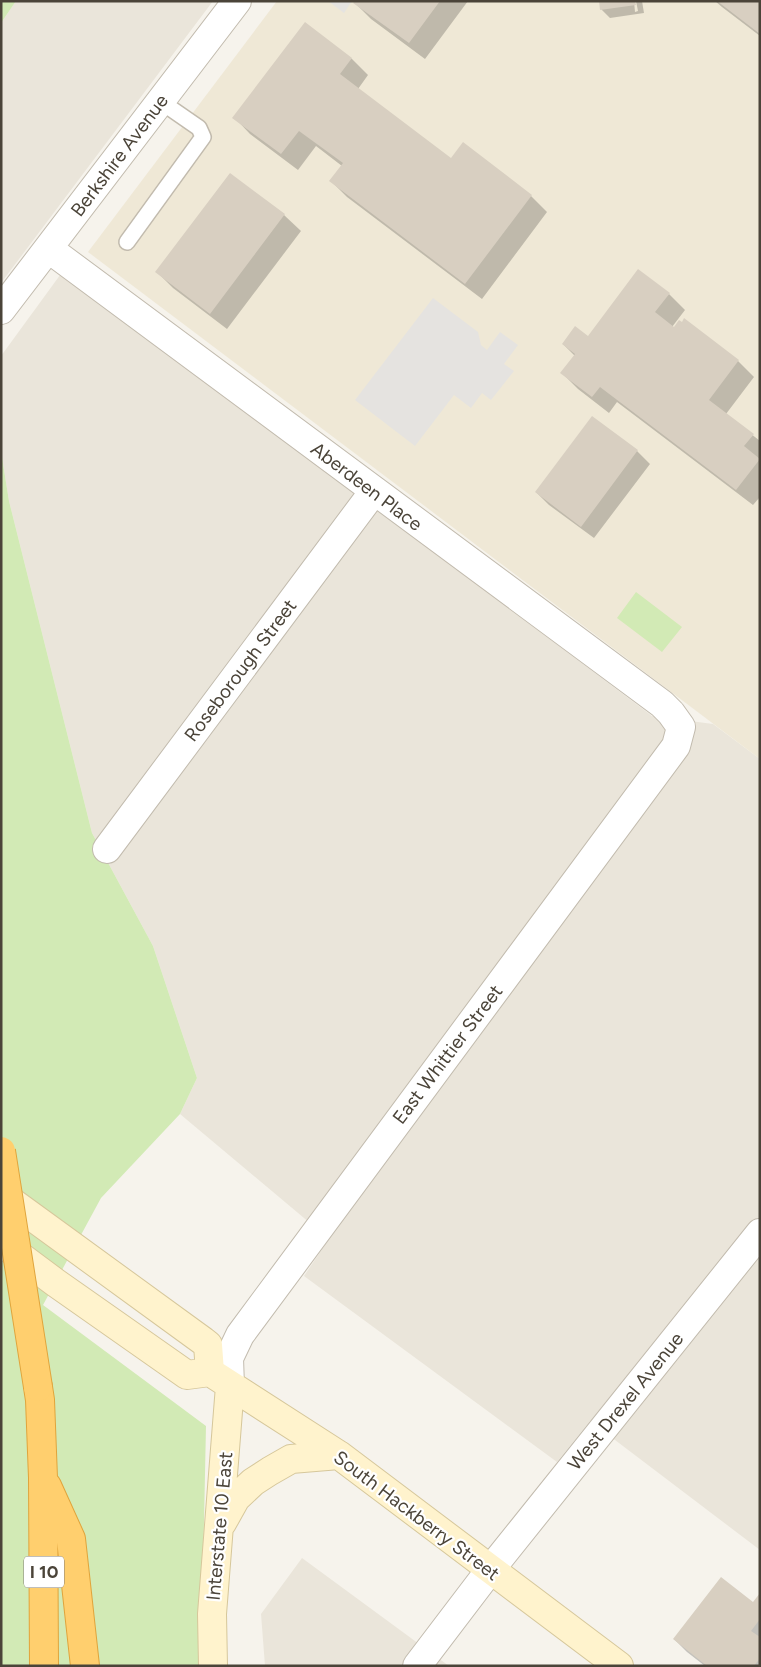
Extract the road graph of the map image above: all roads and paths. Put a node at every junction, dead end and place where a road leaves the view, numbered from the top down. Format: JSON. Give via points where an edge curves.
{"nodes":[{"id":1,"x":237,"y":1,"type":"edge"},
{"id":2,"x":160,"y":101,"type":"junction"},
{"id":3,"x":127,"y":242,"type":"dead end"},
{"id":4,"x":49,"y":249,"type":"junction"},
{"id":5,"x":1,"y":310,"type":"edge"},
{"id":6,"x":374,"y":491,"type":"junction"},
{"id":7,"x":681,"y":727,"type":"joint"},
{"id":8,"x":106,"y":848,"type":"dead end"},
{"id":9,"x":1,"y":1151,"type":"edge"},
{"id":10,"x":1,"y":1194,"type":"edge"},
{"id":11,"x":760,"y":1233,"type":"edge"},
{"id":12,"x":1,"y":1242,"type":"edge"},
{"id":13,"x":220,"y":1379,"type":"junction"},
{"id":14,"x":339,"y":1456,"type":"junction"},
{"id":15,"x":43,"y":1478,"type":"junction"},
{"id":16,"x":219,"y":1529,"type":"junction"},
{"id":17,"x":490,"y":1570,"type":"junction"},
{"id":18,"x":44,"y":1666,"type":"edge"},
{"id":19,"x":85,"y":1666,"type":"edge"},
{"id":20,"x":213,"y":1666,"type":"edge"},
{"id":21,"x":417,"y":1666,"type":"edge"},
{"id":22,"x":619,"y":1666,"type":"edge"}],
"edges":[{"from":1,"to":2,"type":"street","name":"Berkshire Avenue"},
{"from":2,"to":3,"type":"lane","via":[[199,128],[203,137]]},
{"from":2,"to":4,"type":"street","name":"Berkshire Avenue"},
{"from":4,"to":5,"type":"street","name":"Berkshire Avenue"},
{"from":4,"to":6,"type":"street","name":"Aberdeen Place"},
{"from":6,"to":7,"type":"street","name":"Aberdeen Place","via":[[662,704]]},
{"from":6,"to":8,"type":"street","name":"Roseborough Street"},
{"from":7,"to":13,"type":"street","name":"East Whittier Street","via":[[676,746],[240,1335]]},
{"from":9,"to":15,"type":"highway","number":"I 10","bridge":true,"via":[[40,1400]]},
{"from":10,"to":13,"type":"main road","via":[[208,1345]]},
{"from":11,"to":17,"type":"street","name":"West Drexel Avenue"},
{"from":12,"to":13,"type":"main road","via":[[187,1375]]},
{"from":13,"to":14,"type":"main road","name":"South Hackberry Street"},
{"from":13,"to":16,"type":"main road","name":"Interstate 10 East"},
{"from":14,"to":16,"type":"main road","via":[[291,1459],[270,1471],[236,1498]]},
{"from":14,"to":17,"type":"main road","name":"South Hackberry Street"},
{"from":15,"to":18,"type":"highway","number":"I 10"},
{"from":15,"to":19,"type":"highway","via":[[71,1539]]},
{"from":16,"to":20,"type":"main road","name":"Interstate 10 East","via":[[212,1614]]},
{"from":17,"to":21,"type":"street","name":"West Drexel Avenue"},
{"from":17,"to":22,"type":"main road","name":"South Hackberry Street"}]}
